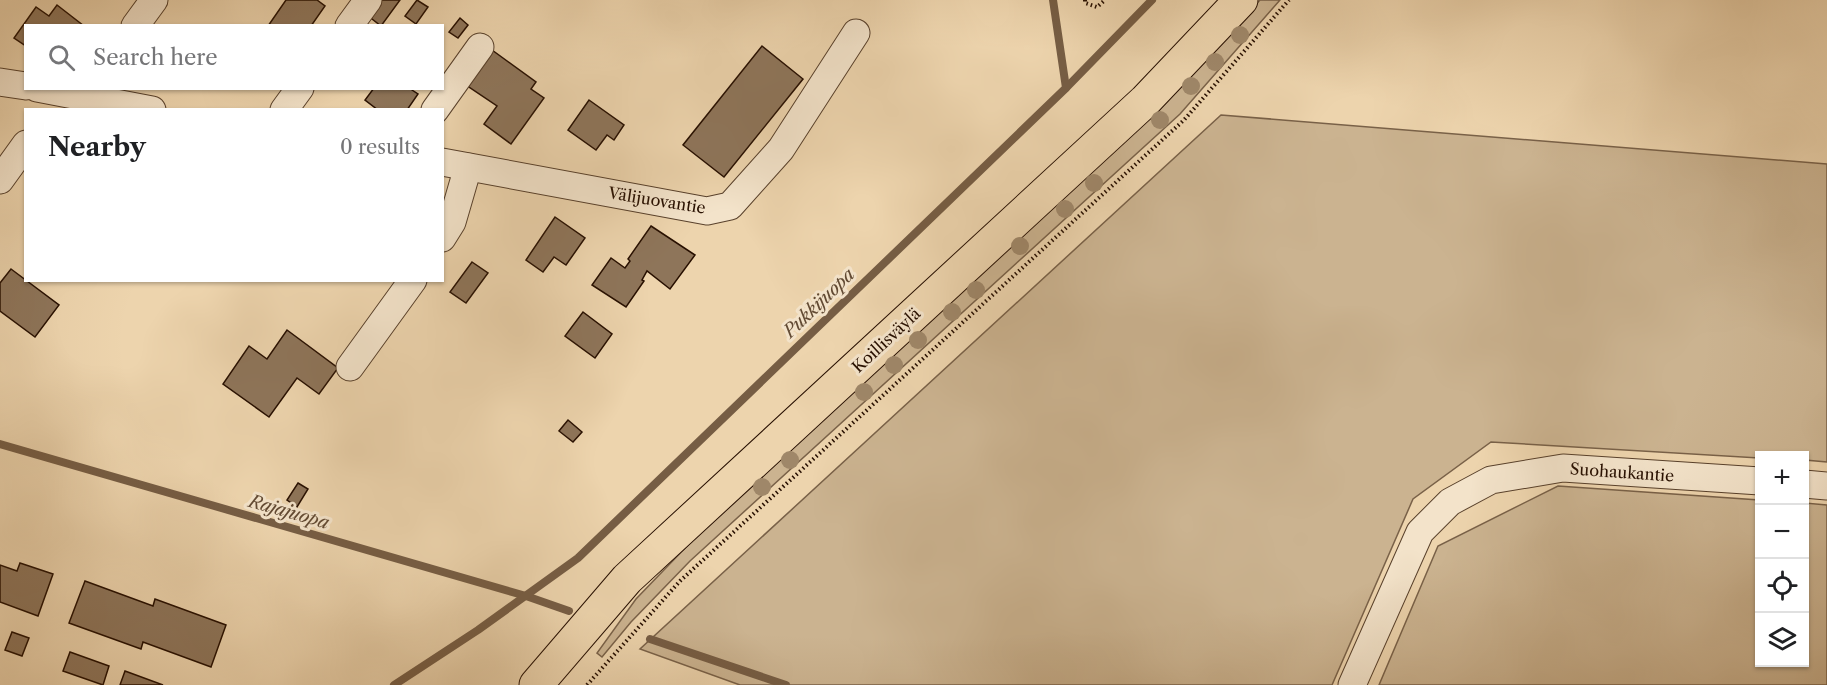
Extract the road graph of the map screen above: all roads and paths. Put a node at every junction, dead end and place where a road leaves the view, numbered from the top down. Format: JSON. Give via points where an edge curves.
{"nodes":[{"id":1,"x":154,"y":0,"type":"edge"},
{"id":2,"x":368,"y":0,"type":"edge"},
{"id":3,"x":1084,"y":0,"type":"edge"},
{"id":4,"x":1105,"y":0,"type":"edge"},
{"id":5,"x":1241,"y":0,"type":"edge"},
{"id":6,"x":1289,"y":0,"type":"edge"},
{"id":7,"x":136,"y":24,"type":"edge"},
{"id":8,"x":350,"y":24,"type":"edge"},
{"id":9,"x":856,"y":33,"type":"dead end"},
{"id":10,"x":480,"y":47,"type":"dead end"},
{"id":11,"x":0,"y":82,"type":"edge"},
{"id":12,"x":24,"y":89,"type":"edge"},
{"id":13,"x":299,"y":90,"type":"edge"},
{"id":14,"x":86,"y":93,"type":"edge"},
{"id":15,"x":39,"y":94,"type":"edge"},
{"id":16,"x":145,"y":108,"type":"edge"},
{"id":17,"x":285,"y":108,"type":"edge"},
{"id":18,"x":436,"y":108,"type":"edge"},
{"id":19,"x":24,"y":147,"type":"edge"},
{"id":20,"x":455,"y":164,"type":"edge"},
{"id":21,"x":0,"y":180,"type":"edge"},
{"id":22,"x":444,"y":235,"type":"edge"},
{"id":23,"x":412,"y":282,"type":"edge"},
{"id":24,"x":350,"y":367,"type":"dead end"},
{"id":25,"x":1755,"y":481,"type":"edge"},
{"id":26,"x":1809,"y":484,"type":"edge"},
{"id":27,"x":1827,"y":486,"type":"edge"},
{"id":28,"x":536,"y":685,"type":"edge"},
{"id":29,"x":587,"y":685,"type":"edge"},
{"id":30,"x":1352,"y":685,"type":"edge"}],
"edges":[{"from":1,"to":7,"type":"street"},
{"from":2,"to":8,"type":"street"},
{"from":3,"to":4,"type":"path","via":[[1097,7]]},
{"from":5,"to":28,"type":"main road","name":"Koillisväylä","via":[[1145,101],[627,579]]},
{"from":6,"to":29,"type":"path","via":[[1184,120],[680,581]]},
{"from":9,"to":20,"type":"street","name":"Välijuovantie","via":[[782,149],[730,206],[707,211]]},
{"from":10,"to":18,"type":"street"},
{"from":11,"to":12,"type":"street"},
{"from":13,"to":17,"type":"street"},
{"from":14,"to":15,"type":"street"},
{"from":14,"to":16,"type":"street"},
{"from":19,"to":21,"type":"street"},
{"from":20,"to":22,"type":"street","via":[[452,222]]},
{"from":23,"to":24,"type":"street"},
{"from":25,"to":30,"type":"street","name":"Suohaukantie","via":[[1563,468],[1491,480],[1450,502],[1420,532]]},
{"from":26,"to":27,"type":"street"}]}
